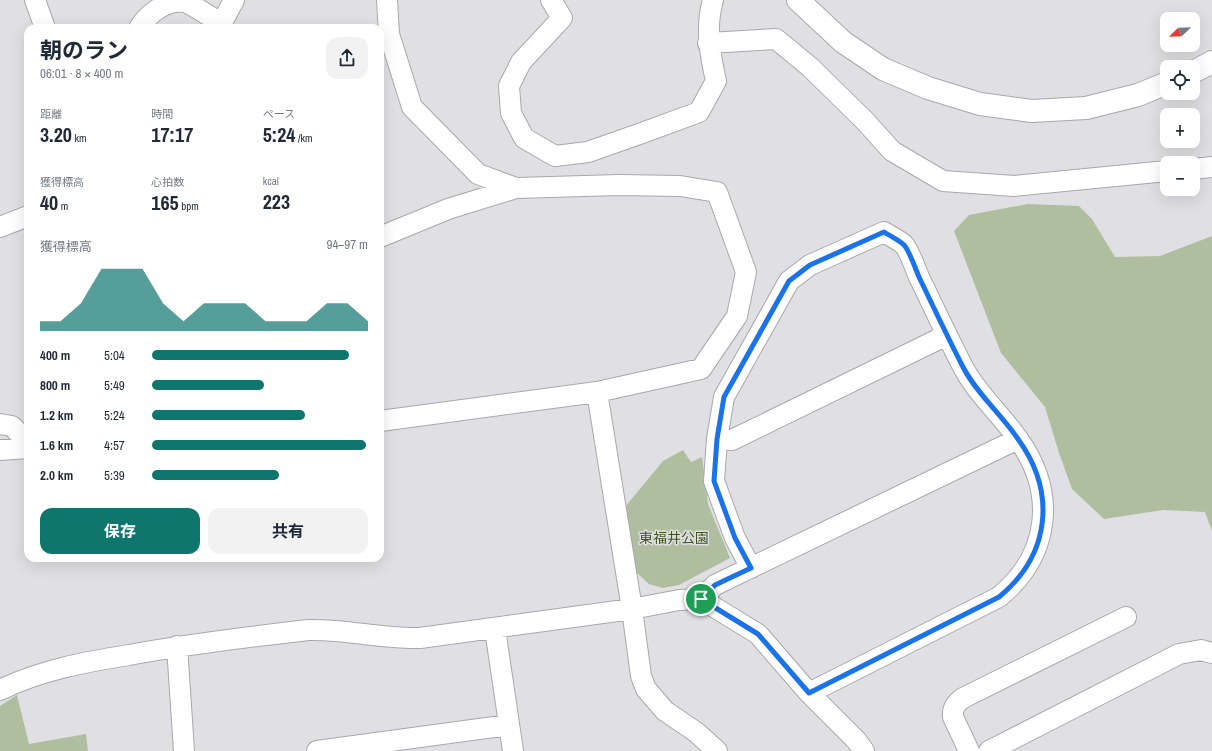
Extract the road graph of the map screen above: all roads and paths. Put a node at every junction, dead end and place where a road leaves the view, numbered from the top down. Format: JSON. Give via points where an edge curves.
{"nodes":[{"id":1,"x":36,"y":0,"type":"edge"},
{"id":2,"x":234,"y":0,"type":"edge"},
{"id":3,"x":387,"y":0,"type":"edge"},
{"id":4,"x":551,"y":0,"type":"edge"},
{"id":5,"x":712,"y":0,"type":"edge"},
{"id":6,"x":798,"y":0,"type":"edge"},
{"id":7,"x":44,"y":24,"type":"edge"},
{"id":8,"x":142,"y":24,"type":"edge"},
{"id":9,"x":217,"y":24,"type":"edge"},
{"id":10,"x":221,"y":24,"type":"edge"},
{"id":11,"x":708,"y":43,"type":"junction"},
{"id":12,"x":1212,"y":62,"type":"edge"},
{"id":13,"x":1200,"y":68,"type":"edge"},
{"id":14,"x":1160,"y":86,"type":"edge"},
{"id":15,"x":1212,"y":167,"type":"edge"},
{"id":16,"x":1200,"y":168,"type":"edge"},
{"id":17,"x":1160,"y":172,"type":"edge"},
{"id":18,"x":516,"y":188,"type":"junction"},
{"id":19,"x":24,"y":218,"type":"edge"},
{"id":20,"x":0,"y":227,"type":"edge"},
{"id":21,"x":384,"y":235,"type":"edge"},
{"id":22,"x":947,"y":335,"type":"junction"},
{"id":23,"x":597,"y":392,"type":"junction"},
{"id":24,"x":384,"y":420,"type":"edge"},
{"id":25,"x":0,"y":424,"type":"edge"},
{"id":26,"x":24,"y":439,"type":"edge"},
{"id":27,"x":717,"y":439,"type":"junction"},
{"id":28,"x":1018,"y":439,"type":"junction"},
{"id":29,"x":24,"y":448,"type":"edge"},
{"id":30,"x":0,"y":450,"type":"edge"},
{"id":31,"x":751,"y":568,"type":"junction"},
{"id":32,"x":701,"y":599,"type":"junction"},
{"id":33,"x":632,"y":609,"type":"junction"},
{"id":34,"x":1126,"y":617,"type":"dead end"},
{"id":35,"x":495,"y":629,"type":"junction"},
{"id":36,"x":176,"y":646,"type":"junction"},
{"id":37,"x":1212,"y":653,"type":"edge"},
{"id":38,"x":0,"y":690,"type":"edge"},
{"id":39,"x":809,"y":693,"type":"junction"},
{"id":40,"x":509,"y":725,"type":"junction"},
{"id":41,"x":184,"y":751,"type":"edge"},
{"id":42,"x":317,"y":751,"type":"edge"},
{"id":43,"x":513,"y":751,"type":"edge"},
{"id":44,"x":717,"y":751,"type":"edge"},
{"id":45,"x":864,"y":751,"type":"edge"},
{"id":46,"x":970,"y":751,"type":"edge"},
{"id":47,"x":989,"y":751,"type":"edge"}],
"edges":[{"from":1,"to":7,"type":"street"},
{"from":2,"to":10,"type":"street"},
{"from":3,"to":18,"type":"street","via":[[389,34],[412,107],[478,174]]},
{"from":4,"to":11,"type":"street","via":[[562,18],[521,62],[509,86],[511,113],[524,138],[555,156],[588,152],[699,112],[716,81]]},
{"from":5,"to":11,"type":"street"},
{"from":6,"to":14,"type":"main road","via":[[843,42],[883,69],[928,88],[980,104],[1032,111],[1086,108],[1138,95]]},
{"from":8,"to":9,"type":"street","via":[[166,4],[183,1]]},
{"from":11,"to":17,"type":"street","via":[[776,39],[810,67],[892,151],[943,181],[1014,186]]},
{"from":12,"to":13,"type":"main road"},
{"from":15,"to":16,"type":"street"},
{"from":18,"to":21,"type":"street","via":[[448,208]]},
{"from":18,"to":23,"type":"street","via":[[680,186],[717,192],[746,272],[737,316],[701,369]]},
{"from":19,"to":20,"type":"street"},
{"from":22,"to":27,"type":"street","via":[[732,440]]},
{"from":22,"to":27,"type":"street","via":[[904,245],[884,232],[810,265],[789,281],[724,397]]},
{"from":22,"to":28,"type":"street","via":[[970,380]]},
{"from":23,"to":24,"type":"street"},
{"from":23,"to":33,"type":"street"},
{"from":25,"to":26,"type":"street","via":[[12,426]]},
{"from":27,"to":31,"type":"street","via":[[714,481],[735,538]]},
{"from":28,"to":31,"type":"street"},
{"from":28,"to":39,"type":"street","via":[[1031,459],[1038,478],[1043,501],[1043,521],[1032,558],[1012,587],[999,597]]},
{"from":29,"to":30,"type":"street"},
{"from":31,"to":32,"type":"street","via":[[715,585]]},
{"from":32,"to":33,"type":"street","via":[[679,600]]},
{"from":32,"to":39,"type":"street","via":[[758,634]]},
{"from":33,"to":35,"type":"street"},
{"from":33,"to":44,"type":"street","via":[[641,676],[646,689],[664,711],[696,732]]},
{"from":34,"to":46,"type":"street","via":[[958,702],[953,717]]},
{"from":35,"to":36,"type":"street","via":[[399,639],[327,629],[308,630]]},
{"from":35,"to":40,"type":"street"},
{"from":36,"to":38,"type":"street","via":[[76,664],[22,680]]},
{"from":36,"to":41,"type":"street"},
{"from":37,"to":47,"type":"street","via":[[1201,650],[1179,654]]},
{"from":39,"to":45,"type":"street"},
{"from":40,"to":42,"type":"street"},
{"from":40,"to":43,"type":"street"}]}
